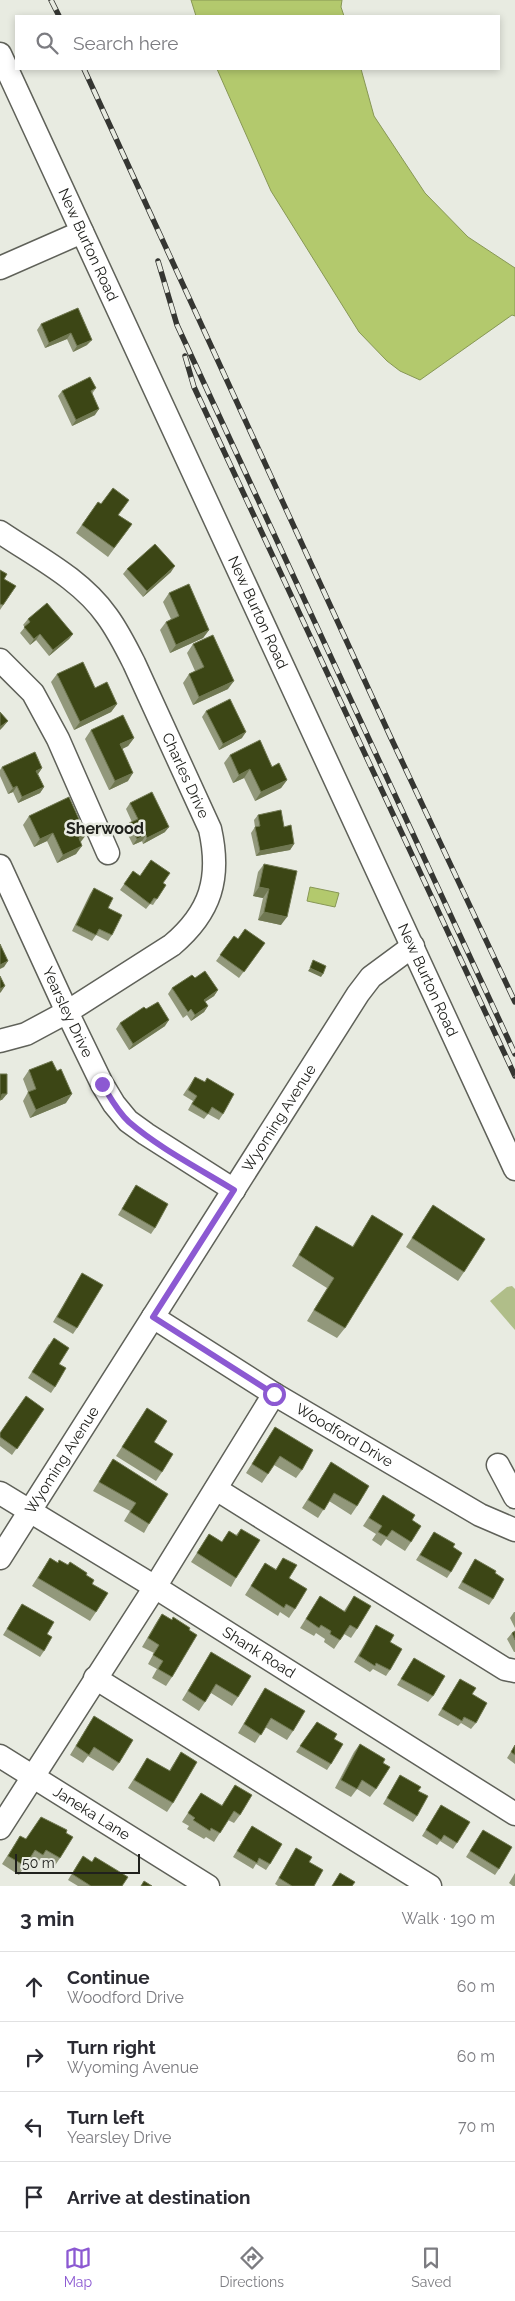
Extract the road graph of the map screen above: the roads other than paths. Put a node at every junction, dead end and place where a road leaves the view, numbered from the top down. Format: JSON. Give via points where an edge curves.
{"nodes":[{"id":1,"x":0,"y":54,"type":"edge"},
{"id":2,"x":82,"y":232,"type":"junction"},
{"id":3,"x":0,"y":268,"type":"edge"},
{"id":4,"x":0,"y":532,"type":"edge"},
{"id":5,"x":0,"y":660,"type":"edge"},
{"id":6,"x":108,"y":853,"type":"dead end"},
{"id":7,"x":0,"y":866,"type":"edge"},
{"id":8,"x":413,"y":946,"type":"junction"},
{"id":9,"x":67,"y":1012,"type":"junction"},
{"id":10,"x":0,"y":1041,"type":"edge"},
{"id":11,"x":515,"y":1169,"type":"edge"},
{"id":12,"x":234,"y":1190,"type":"junction"},
{"id":13,"x":153,"y":1317,"type":"junction"},
{"id":14,"x":274,"y":1394,"type":"junction"},
{"id":15,"x":498,"y":1465,"type":"dead end"},
{"id":16,"x":216,"y":1489,"type":"junction"},
{"id":17,"x":0,"y":1493,"type":"edge"},
{"id":18,"x":515,"y":1496,"type":"edge"},
{"id":19,"x":30,"y":1511,"type":"junction"},
{"id":20,"x":515,"y":1530,"type":"edge"},
{"id":21,"x":0,"y":1558,"type":"edge"},
{"id":22,"x":155,"y":1587,"type":"junction"},
{"id":23,"x":515,"y":1671,"type":"edge"},
{"id":24,"x":95,"y":1678,"type":"junction"},
{"id":25,"x":0,"y":1756,"type":"edge"},
{"id":26,"x":33,"y":1775,"type":"junction"},
{"id":27,"x":515,"y":1814,"type":"edge"},
{"id":28,"x":0,"y":1828,"type":"edge"},
{"id":29,"x":208,"y":1886,"type":"edge"},
{"id":30,"x":430,"y":1886,"type":"edge"}],
"edges":[{"from":1,"to":2,"type":"street","name":"New Burton Road"},
{"from":2,"to":3,"type":"street"},
{"from":2,"to":8,"type":"street","name":"New Burton Road"},
{"from":4,"to":9,"type":"street","name":"Charles Drive","via":[[68,577],[106,614],[122,638],[210,829],[215,854],[214,876],[208,897],[186,934]]},
{"from":5,"to":6,"type":"street","via":[[33,693],[58,739]]},
{"from":7,"to":9,"type":"street","name":"Yearsley Drive"},
{"from":8,"to":11,"type":"street","name":"New Burton Road"},
{"from":8,"to":12,"type":"street","name":"Wyoming Avenue","via":[[371,978],[358,994]]},
{"from":9,"to":10,"type":"street","name":"Charles Drive","via":[[26,1034]]},
{"from":9,"to":12,"type":"street","name":"Yearsley Drive","via":[[102,1084],[128,1121]]},
{"from":12,"to":13,"type":"street","name":"Wyoming Avenue"},
{"from":13,"to":14,"type":"street","name":"Woodford Drive"},
{"from":13,"to":19,"type":"street","name":"Wyoming Avenue"},
{"from":14,"to":16,"type":"street"},
{"from":14,"to":20,"type":"street","name":"Woodford Drive","via":[[480,1515]]},
{"from":15,"to":18,"type":"street"},
{"from":16,"to":22,"type":"street"},
{"from":16,"to":23,"type":"street","via":[[505,1670]]},
{"from":17,"to":19,"type":"street","name":"Shank Road"},
{"from":19,"to":21,"type":"street","name":"Wyoming Avenue"},
{"from":19,"to":22,"type":"street","name":"Shank Road"},
{"from":22,"to":24,"type":"street"},
{"from":22,"to":27,"type":"street","name":"Shank Road"},
{"from":24,"to":26,"type":"street"},
{"from":24,"to":30,"type":"street"},
{"from":25,"to":26,"type":"street","name":"Janeka Lane"},
{"from":26,"to":28,"type":"street"},
{"from":26,"to":29,"type":"street","name":"Janeka Lane"}]}
